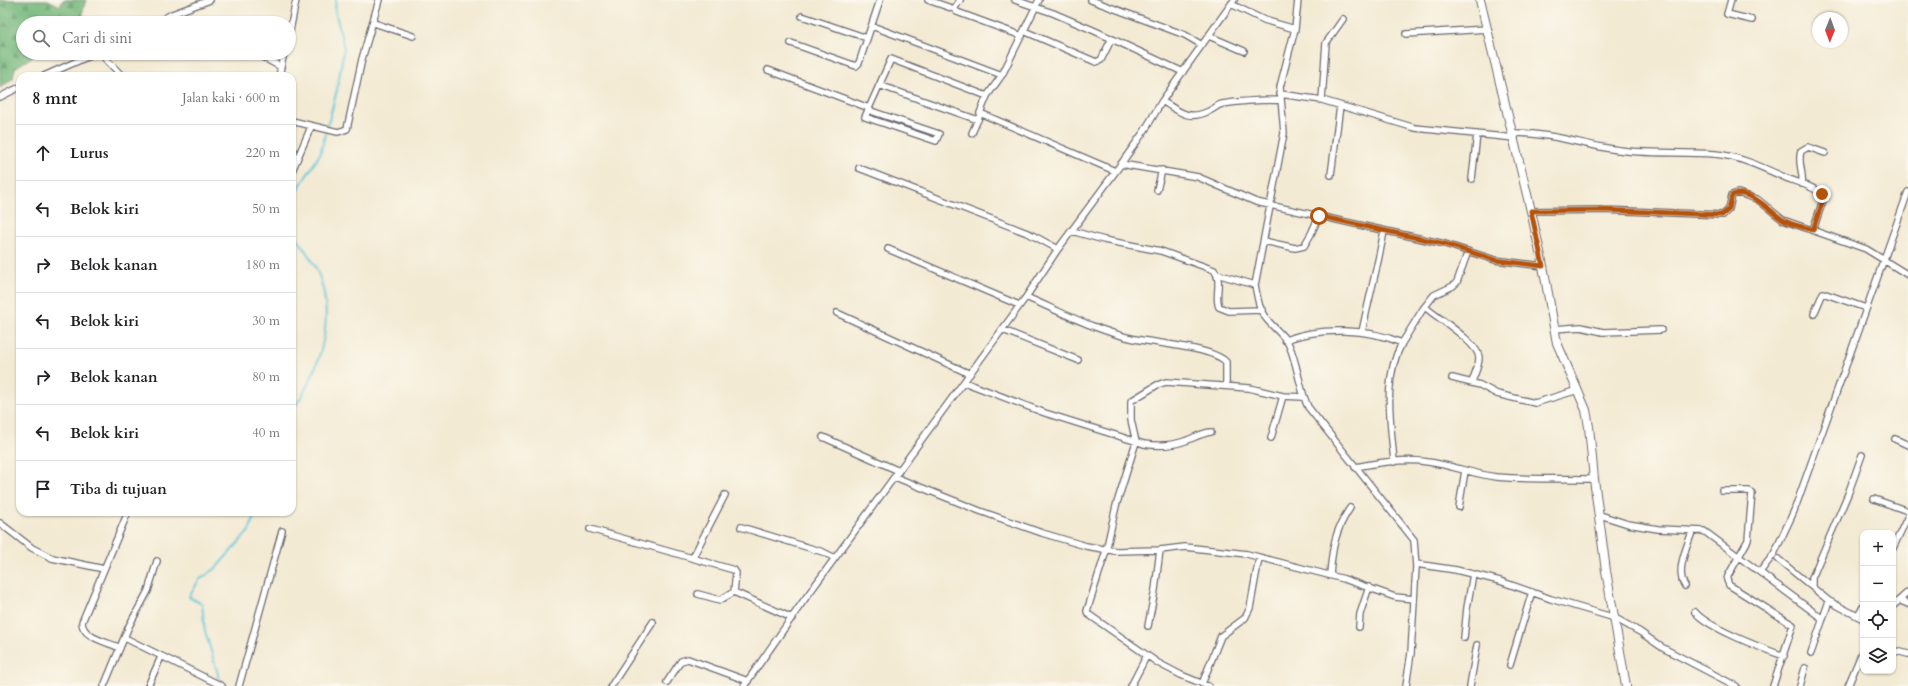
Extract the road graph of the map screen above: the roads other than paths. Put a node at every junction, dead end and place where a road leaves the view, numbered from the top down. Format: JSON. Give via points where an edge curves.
{"nodes":[{"id":1,"x":210,"y":0,"type":"edge"},
{"id":2,"x":296,"y":0,"type":"edge"},
{"id":3,"x":379,"y":0,"type":"edge"},
{"id":4,"x":880,"y":0,"type":"edge"},
{"id":5,"x":928,"y":0,"type":"edge"},
{"id":6,"x":960,"y":0,"type":"edge"},
{"id":7,"x":1015,"y":0,"type":"edge"},
{"id":8,"x":1039,"y":0,"type":"edge"},
{"id":9,"x":1091,"y":0,"type":"edge"},
{"id":10,"x":1298,"y":0,"type":"edge"},
{"id":11,"x":1480,"y":0,"type":"edge"},
{"id":12,"x":1731,"y":0,"type":"edge"},
{"id":13,"x":1233,"y":2,"type":"edge"},
{"id":14,"x":1036,"y":8,"type":"junction"},
{"id":15,"x":954,"y":9,"type":"junction"},
{"id":16,"x":168,"y":16,"type":"edge"},
{"id":17,"x":293,"y":16,"type":"edge"},
{"id":18,"x":802,"y":16,"type":"dead end"},
{"id":19,"x":1343,"y":19,"type":"dead end"},
{"id":20,"x":1752,"y":20,"type":"dead end"},
{"id":21,"x":374,"y":23,"type":"junction"},
{"id":22,"x":872,"y":26,"type":"junction"},
{"id":23,"x":1487,"y":29,"type":"junction"},
{"id":24,"x":1295,"y":30,"type":"junction"},
{"id":25,"x":1023,"y":34,"type":"junction"},
{"id":26,"x":1406,"y":34,"type":"dead end"},
{"id":27,"x":413,"y":36,"type":"dead end"},
{"id":28,"x":1209,"y":36,"type":"junction"},
{"id":29,"x":867,"y":38,"type":"junction"},
{"id":30,"x":1111,"y":40,"type":"junction"},
{"id":31,"x":791,"y":43,"type":"dead end"},
{"id":32,"x":1202,"y":45,"type":"junction"},
{"id":33,"x":1244,"y":51,"type":"dead end"},
{"id":34,"x":80,"y":60,"type":"edge"},
{"id":35,"x":107,"y":60,"type":"edge"},
{"id":36,"x":268,"y":60,"type":"edge"},
{"id":37,"x":282,"y":60,"type":"edge"},
{"id":38,"x":281,"y":67,"type":"junction"},
{"id":39,"x":768,"y":70,"type":"dead end"},
{"id":40,"x":55,"y":71,"type":"edge"},
{"id":41,"x":118,"y":72,"type":"edge"},
{"id":42,"x":280,"y":72,"type":"edge"},
{"id":43,"x":1183,"y":72,"type":"junction"},
{"id":44,"x":1002,"y":75,"type":"junction"},
{"id":45,"x":879,"y":85,"type":"junction"},
{"id":46,"x":16,"y":89,"type":"edge"},
{"id":47,"x":988,"y":96,"type":"junction"},
{"id":48,"x":0,"y":97,"type":"edge"},
{"id":49,"x":1280,"y":97,"type":"junction"},
{"id":50,"x":1322,"y":100,"type":"junction"},
{"id":51,"x":1162,"y":101,"type":"junction"},
{"id":52,"x":1340,"y":106,"type":"junction"},
{"id":53,"x":868,"y":109,"type":"junction"},
{"id":54,"x":980,"y":113,"type":"junction"},
{"id":55,"x":978,"y":120,"type":"junction"},
{"id":56,"x":296,"y":122,"type":"edge"},
{"id":57,"x":311,"y":126,"type":"junction"},
{"id":58,"x":972,"y":134,"type":"dead end"},
{"id":59,"x":1477,"y":134,"type":"junction"},
{"id":60,"x":1514,"y":135,"type":"junction"},
{"id":61,"x":1824,"y":153,"type":"dead end"},
{"id":62,"x":296,"y":162,"type":"edge"},
{"id":63,"x":1121,"y":164,"type":"junction"},
{"id":64,"x":859,"y":168,"type":"dead end"},
{"id":65,"x":1162,"y":170,"type":"junction"},
{"id":66,"x":1115,"y":171,"type":"junction"},
{"id":67,"x":1331,"y":175,"type":"dead end"},
{"id":68,"x":1472,"y":179,"type":"dead end"},
{"id":69,"x":1802,"y":184,"type":"junction"},
{"id":70,"x":1157,"y":190,"type":"dead end"},
{"id":71,"x":1908,"y":192,"type":"edge"},
{"id":72,"x":1270,"y":205,"type":"junction"},
{"id":73,"x":1531,"y":211,"type":"junction"},
{"id":74,"x":1319,"y":216,"type":"junction"},
{"id":75,"x":1813,"y":230,"type":"junction"},
{"id":76,"x":1072,"y":231,"type":"junction"},
{"id":77,"x":1384,"y":232,"type":"junction"},
{"id":78,"x":1264,"y":242,"type":"junction"},
{"id":79,"x":888,"y":249,"type":"dead end"},
{"id":80,"x":1058,"y":249,"type":"junction"},
{"id":81,"x":1468,"y":251,"type":"junction"},
{"id":82,"x":1884,"y":260,"type":"junction"},
{"id":83,"x":1543,"y":266,"type":"junction"},
{"id":84,"x":1217,"y":274,"type":"junction"},
{"id":85,"x":1908,"y":275,"type":"edge"},
{"id":86,"x":1255,"y":284,"type":"junction"},
{"id":87,"x":1026,"y":297,"type":"junction"},
{"id":88,"x":1019,"y":305,"type":"junction"},
{"id":89,"x":1425,"y":308,"type":"junction"},
{"id":90,"x":1866,"y":308,"type":"junction"},
{"id":91,"x":1262,"y":310,"type":"junction"},
{"id":92,"x":837,"y":313,"type":"dead end"},
{"id":93,"x":1814,"y":314,"type":"dead end"},
{"id":94,"x":1554,"y":329,"type":"junction"},
{"id":95,"x":1003,"y":330,"type":"junction"},
{"id":96,"x":1661,"y":330,"type":"dead end"},
{"id":97,"x":1362,"y":332,"type":"junction"},
{"id":98,"x":1286,"y":340,"type":"junction"},
{"id":99,"x":1402,"y":343,"type":"junction"},
{"id":100,"x":1078,"y":360,"type":"dead end"},
{"id":101,"x":970,"y":374,"type":"junction"},
{"id":102,"x":1452,"y":378,"type":"dead end"},
{"id":103,"x":964,"y":382,"type":"junction"},
{"id":104,"x":1472,"y":382,"type":"junction"},
{"id":105,"x":1226,"y":386,"type":"junction"},
{"id":106,"x":1578,"y":390,"type":"junction"},
{"id":107,"x":1283,"y":396,"type":"junction"},
{"id":108,"x":1303,"y":397,"type":"junction"},
{"id":109,"x":1211,"y":432,"type":"dead end"},
{"id":110,"x":823,"y":437,"type":"dead end"},
{"id":111,"x":1270,"y":438,"type":"dead end"},
{"id":112,"x":1895,"y":439,"type":"dead end"},
{"id":113,"x":1136,"y":442,"type":"junction"},
{"id":114,"x":1908,"y":445,"type":"edge"},
{"id":115,"x":1862,"y":455,"type":"dead end"},
{"id":116,"x":1394,"y":462,"type":"junction"},
{"id":117,"x":1355,"y":466,"type":"junction"},
{"id":118,"x":899,"y":471,"type":"junction"},
{"id":119,"x":1465,"y":471,"type":"junction"},
{"id":120,"x":895,"y":477,"type":"junction"},
{"id":121,"x":1594,"y":479,"type":"junction"},
{"id":122,"x":1722,"y":491,"type":"dead end"},
{"id":123,"x":725,"y":494,"type":"dead end"},
{"id":124,"x":1874,"y":498,"type":"dead end"},
{"id":125,"x":1459,"y":507,"type":"dead end"},
{"id":126,"x":1350,"y":508,"type":"dead end"},
{"id":127,"x":1908,"y":512,"type":"edge"},
{"id":128,"x":1600,"y":515,"type":"junction"},
{"id":129,"x":126,"y":516,"type":"edge"},
{"id":130,"x":1908,"y":516,"type":"edge"},
{"id":131,"x":0,"y":523,"type":"edge"},
{"id":132,"x":741,"y":527,"type":"dead end"},
{"id":133,"x":590,"y":529,"type":"dead end"},
{"id":134,"x":282,"y":531,"type":"dead end"},
{"id":135,"x":1692,"y":532,"type":"junction"},
{"id":136,"x":1896,"y":542,"type":"edge"},
{"id":137,"x":1160,"y":550,"type":"junction"},
{"id":138,"x":1106,"y":551,"type":"junction"},
{"id":139,"x":693,"y":557,"type":"junction"},
{"id":140,"x":1739,"y":557,"type":"junction"},
{"id":141,"x":835,"y":558,"type":"junction"},
{"id":142,"x":1259,"y":558,"type":"junction"},
{"id":143,"x":1778,"y":559,"type":"dead end"},
{"id":144,"x":157,"y":561,"type":"dead end"},
{"id":145,"x":1416,"y":564,"type":"junction"},
{"id":146,"x":104,"y":569,"type":"junction"},
{"id":147,"x":1760,"y":572,"type":"junction"},
{"id":148,"x":1474,"y":574,"type":"junction"},
{"id":149,"x":1330,"y":575,"type":"junction"},
{"id":150,"x":1812,"y":585,"type":"junction"},
{"id":151,"x":1685,"y":586,"type":"dead end"},
{"id":152,"x":1369,"y":587,"type":"junction"},
{"id":153,"x":734,"y":592,"type":"junction"},
{"id":154,"x":1532,"y":592,"type":"junction"},
{"id":155,"x":1908,"y":592,"type":"edge"},
{"id":156,"x":698,"y":594,"type":"dead end"},
{"id":157,"x":1414,"y":599,"type":"junction"},
{"id":158,"x":1899,"y":600,"type":"junction"},
{"id":159,"x":1829,"y":601,"type":"junction"},
{"id":160,"x":1896,"y":603,"type":"edge"},
{"id":161,"x":1908,"y":604,"type":"edge"},
{"id":162,"x":1695,"y":612,"type":"dead end"},
{"id":163,"x":1860,"y":617,"type":"edge"},
{"id":164,"x":792,"y":618,"type":"junction"},
{"id":165,"x":1615,"y":618,"type":"junction"},
{"id":166,"x":1823,"y":619,"type":"junction"},
{"id":167,"x":653,"y":622,"type":"dead end"},
{"id":168,"x":1148,"y":626,"type":"dead end"},
{"id":169,"x":1359,"y":627,"type":"dead end"},
{"id":170,"x":125,"y":638,"type":"junction"},
{"id":171,"x":1464,"y":638,"type":"dead end"},
{"id":172,"x":1477,"y":645,"type":"dead end"},
{"id":173,"x":120,"y":648,"type":"junction"},
{"id":174,"x":1896,"y":651,"type":"edge"},
{"id":175,"x":1811,"y":653,"type":"dead end"},
{"id":176,"x":1908,"y":654,"type":"edge"},
{"id":177,"x":1147,"y":655,"type":"junction"},
{"id":178,"x":1784,"y":656,"type":"junction"},
{"id":179,"x":161,"y":657,"type":"junction"},
{"id":180,"x":1860,"y":657,"type":"edge"},
{"id":181,"x":1510,"y":665,"type":"dead end"},
{"id":182,"x":1805,"y":668,"type":"dead end"},
{"id":183,"x":748,"y":681,"type":"junction"},
{"id":184,"x":667,"y":682,"type":"dead end"},
{"id":185,"x":1205,"y":685,"type":"edge"},
{"id":186,"x":104,"y":686,"type":"edge"},
{"id":187,"x":148,"y":686,"type":"edge"},
{"id":188,"x":222,"y":686,"type":"edge"},
{"id":189,"x":239,"y":686,"type":"edge"},
{"id":190,"x":611,"y":686,"type":"edge"},
{"id":191,"x":744,"y":686,"type":"edge"},
{"id":192,"x":1131,"y":686,"type":"edge"},
{"id":193,"x":1406,"y":686,"type":"edge"},
{"id":194,"x":1470,"y":686,"type":"edge"},
{"id":195,"x":1626,"y":686,"type":"edge"},
{"id":196,"x":1736,"y":686,"type":"edge"},
{"id":197,"x":1774,"y":686,"type":"edge"},
{"id":198,"x":1800,"y":686,"type":"edge"},
{"id":199,"x":1848,"y":686,"type":"edge"}],
"edges":[{"from":1,"to":16,"type":"street"},
{"from":2,"to":17,"type":"street"},
{"from":3,"to":21,"type":"street"},
{"from":4,"to":22,"type":"street"},
{"from":5,"to":15,"type":"street"},
{"from":6,"to":15,"type":"street"},
{"from":7,"to":14,"type":"street"},
{"from":8,"to":14,"type":"street"},
{"from":9,"to":32,"type":"street","via":[[1185,35]]},
{"from":10,"to":24,"type":"street"},
{"from":11,"to":23,"type":"main road"},
{"from":12,"to":20,"type":"street","via":[[1727,14]]},
{"from":13,"to":24,"type":"street","via":[[1264,20]]},
{"from":13,"to":28,"type":"street"},
{"from":14,"to":25,"type":"street"},
{"from":14,"to":30,"type":"street","via":[[1060,16]]},
{"from":15,"to":25,"type":"street"},
{"from":18,"to":29,"type":"street"},
{"from":19,"to":50,"type":"street","via":[[1326,43]]},
{"from":21,"to":27,"type":"street"},
{"from":21,"to":57,"type":"street","via":[[360,66],[347,129],[338,132]]},
{"from":22,"to":29,"type":"street"},
{"from":22,"to":44,"type":"street"},
{"from":23,"to":26,"type":"street"},
{"from":23,"to":60,"type":"main road"},
{"from":24,"to":49,"type":"street","via":[[1280,87]]},
{"from":25,"to":30,"type":"street","via":[[1096,62],[1101,60]]},
{"from":25,"to":44,"type":"street"},
{"from":28,"to":32,"type":"street"},
{"from":28,"to":33,"type":"street"},
{"from":29,"to":31,"type":"street","via":[[859,63],[854,66]]},
{"from":30,"to":43,"type":"street"},
{"from":32,"to":43,"type":"street"},
{"from":34,"to":40,"type":"street"},
{"from":35,"to":41,"type":"street"},
{"from":36,"to":38,"type":"street"},
{"from":37,"to":38,"type":"street"},
{"from":38,"to":42,"type":"street"},
{"from":39,"to":53,"type":"street"},
{"from":43,"to":51,"type":"street"},
{"from":44,"to":47,"type":"street"},
{"from":45,"to":47,"type":"street","via":[[890,59]]},
{"from":45,"to":53,"type":"street"},
{"from":45,"to":55,"type":"street"},
{"from":46,"to":48,"type":"street"},
{"from":47,"to":54,"type":"street"},
{"from":49,"to":50,"type":"street"},
{"from":49,"to":51,"type":"street","via":[[1220,104],[1202,115],[1194,116],[1186,116]]},
{"from":49,"to":72,"type":"street","via":[[1284,134]]},
{"from":50,"to":52,"type":"street"},
{"from":51,"to":63,"type":"street"},
{"from":52,"to":59,"type":"street","via":[[1415,128]]},
{"from":52,"to":67,"type":"street"},
{"from":53,"to":53,"type":"street","via":[[865,117],[936,140],[938,134]]},
{"from":54,"to":55,"type":"street"},
{"from":54,"to":66,"type":"street"},
{"from":55,"to":58,"type":"street"},
{"from":56,"to":57,"type":"street"},
{"from":57,"to":62,"type":"street"},
{"from":59,"to":60,"type":"street"},
{"from":59,"to":68,"type":"street"},
{"from":60,"to":69,"type":"street","via":[[1534,133],[1560,136],[1612,149],[1726,156]]},
{"from":60,"to":73,"type":"main road"},
{"from":61,"to":69,"type":"street","via":[[1808,147],[1801,151]]},
{"from":63,"to":65,"type":"street"},
{"from":63,"to":66,"type":"street"},
{"from":64,"to":80,"type":"street","via":[[1030,234]]},
{"from":65,"to":70,"type":"street"},
{"from":65,"to":72,"type":"street","via":[[1198,177],[1256,202]]},
{"from":66,"to":76,"type":"street"},
{"from":69,"to":75,"type":"street","via":[[1819,191],[1823,196]]},
{"from":71,"to":82,"type":"street"},
{"from":72,"to":74,"type":"street"},
{"from":72,"to":78,"type":"street"},
{"from":73,"to":75,"type":"street","via":[[1608,210],[1722,215],[1729,209],[1732,195],[1738,193],[1757,199],[1783,220]]},
{"from":73,"to":83,"type":"main road"},
{"from":74,"to":77,"type":"street"},
{"from":74,"to":78,"type":"street","via":[[1304,246],[1295,248]]},
{"from":75,"to":82,"type":"street","via":[[1866,249]]},
{"from":76,"to":80,"type":"street"},
{"from":76,"to":84,"type":"street","via":[[1161,252],[1214,270]]},
{"from":77,"to":81,"type":"street"},
{"from":77,"to":97,"type":"street","via":[[1378,270]]},
{"from":78,"to":86,"type":"street"},
{"from":79,"to":88,"type":"street"},
{"from":80,"to":87,"type":"street"},
{"from":81,"to":83,"type":"street","via":[[1495,260]]},
{"from":81,"to":89,"type":"street","via":[[1458,282],[1434,296]]},
{"from":82,"to":85,"type":"street"},
{"from":82,"to":90,"type":"street"},
{"from":83,"to":94,"type":"main road"},
{"from":84,"to":86,"type":"street"},
{"from":84,"to":91,"type":"street","via":[[1219,307],[1229,311]]},
{"from":86,"to":91,"type":"street"},
{"from":87,"to":88,"type":"street"},
{"from":87,"to":105,"type":"street","via":[[1108,332],[1217,356],[1226,362]]},
{"from":88,"to":95,"type":"street"},
{"from":89,"to":99,"type":"street"},
{"from":89,"to":104,"type":"street","via":[[1446,322],[1477,352],[1479,357]]},
{"from":90,"to":93,"type":"street","via":[[1823,293]]},
{"from":90,"to":147,"type":"street","via":[[1794,511],[1774,554]]},
{"from":91,"to":98,"type":"street"},
{"from":92,"to":101,"type":"street"},
{"from":94,"to":96,"type":"street","via":[[1581,327],[1603,332]]},
{"from":94,"to":106,"type":"main road","via":[[1557,343]]},
{"from":95,"to":100,"type":"street"},
{"from":95,"to":101,"type":"street"},
{"from":97,"to":98,"type":"street","via":[[1318,332]]},
{"from":97,"to":99,"type":"street"},
{"from":98,"to":108,"type":"street","via":[[1298,372]]},
{"from":99,"to":116,"type":"street","via":[[1394,361],[1389,391]]},
{"from":101,"to":103,"type":"street"},
{"from":102,"to":104,"type":"street"},
{"from":103,"to":113,"type":"street","via":[[1045,413]]},
{"from":103,"to":118,"type":"street"},
{"from":104,"to":106,"type":"street","via":[[1497,394],[1535,403]]},
{"from":105,"to":107,"type":"street","via":[[1249,388]]},
{"from":105,"to":113,"type":"street","via":[[1166,382],[1157,384],[1136,397],[1131,401],[1130,408]]},
{"from":106,"to":121,"type":"main road","via":[[1586,410]]},
{"from":107,"to":108,"type":"street"},
{"from":107,"to":111,"type":"street"},
{"from":108,"to":117,"type":"street","via":[[1314,416]]},
{"from":109,"to":113,"type":"street","via":[[1164,445]]},
{"from":110,"to":118,"type":"street"},
{"from":112,"to":114,"type":"street"},
{"from":113,"to":138,"type":"street","via":[[1116,506]]},
{"from":115,"to":150,"type":"street","via":[[1812,578]]},
{"from":116,"to":117,"type":"street"},
{"from":116,"to":119,"type":"street","via":[[1426,461]]},
{"from":117,"to":145,"type":"street","via":[[1414,540]]},
{"from":118,"to":120,"type":"street"},
{"from":119,"to":121,"type":"street","via":[[1498,477]]},
{"from":119,"to":125,"type":"street"},
{"from":120,"to":138,"type":"street","via":[[1042,533]]},
{"from":120,"to":141,"type":"street"},
{"from":121,"to":128,"type":"main road"},
{"from":122,"to":140,"type":"street","via":[[1752,493],[1748,540]]},
{"from":123,"to":139,"type":"street"},
{"from":124,"to":127,"type":"street"},
{"from":126,"to":149,"type":"street","via":[[1337,529]]},
{"from":128,"to":135,"type":"street","via":[[1643,526]]},
{"from":128,"to":165,"type":"main road","via":[[1606,571]]},
{"from":129,"to":146,"type":"street"},
{"from":130,"to":136,"type":"street"},
{"from":131,"to":146,"type":"street","via":[[32,548],[52,558]]},
{"from":132,"to":141,"type":"street"},
{"from":133,"to":139,"type":"street"},
{"from":134,"to":189,"type":"street"},
{"from":135,"to":140,"type":"street","via":[[1704,531]]},
{"from":135,"to":151,"type":"street","via":[[1680,574]]},
{"from":137,"to":138,"type":"street"},
{"from":137,"to":142,"type":"street","via":[[1200,548],[1248,554]]},
{"from":137,"to":168,"type":"street"},
{"from":138,"to":177,"type":"street","via":[[1088,614]]},
{"from":139,"to":153,"type":"street","via":[[736,571]]},
{"from":140,"to":147,"type":"street"},
{"from":140,"to":178,"type":"street","via":[[1727,580],[1730,587],[1793,625]]},
{"from":141,"to":164,"type":"street"},
{"from":142,"to":149,"type":"street"},
{"from":142,"to":185,"type":"street","via":[[1250,608],[1245,618],[1221,636]]},
{"from":143,"to":150,"type":"street"},
{"from":144,"to":170,"type":"street","via":[[148,591]]},
{"from":145,"to":148,"type":"street"},
{"from":145,"to":157,"type":"street"},
{"from":146,"to":173,"type":"street","via":[[82,627],[91,636]]},
{"from":147,"to":166,"type":"street"},
{"from":148,"to":154,"type":"street"},
{"from":148,"to":171,"type":"street"},
{"from":149,"to":152,"type":"street"},
{"from":150,"to":159,"type":"street"},
{"from":152,"to":157,"type":"street","via":[[1395,597]]},
{"from":152,"to":169,"type":"street","via":[[1360,614]]},
{"from":153,"to":156,"type":"street","via":[[720,600]]},
{"from":153,"to":164,"type":"street"},
{"from":154,"to":165,"type":"street"},
{"from":154,"to":181,"type":"street"},
{"from":155,"to":158,"type":"street"},
{"from":157,"to":193,"type":"street"},
{"from":158,"to":160,"type":"street"},
{"from":158,"to":161,"type":"street"},
{"from":159,"to":163,"type":"street"},
{"from":159,"to":166,"type":"street"},
{"from":162,"to":178,"type":"street","via":[[1755,646]]},
{"from":164,"to":183,"type":"street"},
{"from":165,"to":195,"type":"main road"},
{"from":165,"to":196,"type":"street","via":[[1663,648]]},
{"from":166,"to":175,"type":"street"},
{"from":167,"to":190,"type":"street"},
{"from":170,"to":173,"type":"street"},
{"from":170,"to":179,"type":"street"},
{"from":172,"to":194,"type":"street"},
{"from":173,"to":186,"type":"street"},
{"from":174,"to":176,"type":"street"},
{"from":177,"to":185,"type":"street","via":[[1181,675]]},
{"from":177,"to":192,"type":"street"},
{"from":178,"to":197,"type":"street"},
{"from":179,"to":187,"type":"street"},
{"from":179,"to":188,"type":"street"},
{"from":180,"to":199,"type":"street"},
{"from":182,"to":198,"type":"street"},
{"from":183,"to":184,"type":"street","via":[[688,659],[681,661]]},
{"from":183,"to":191,"type":"street"}]}
